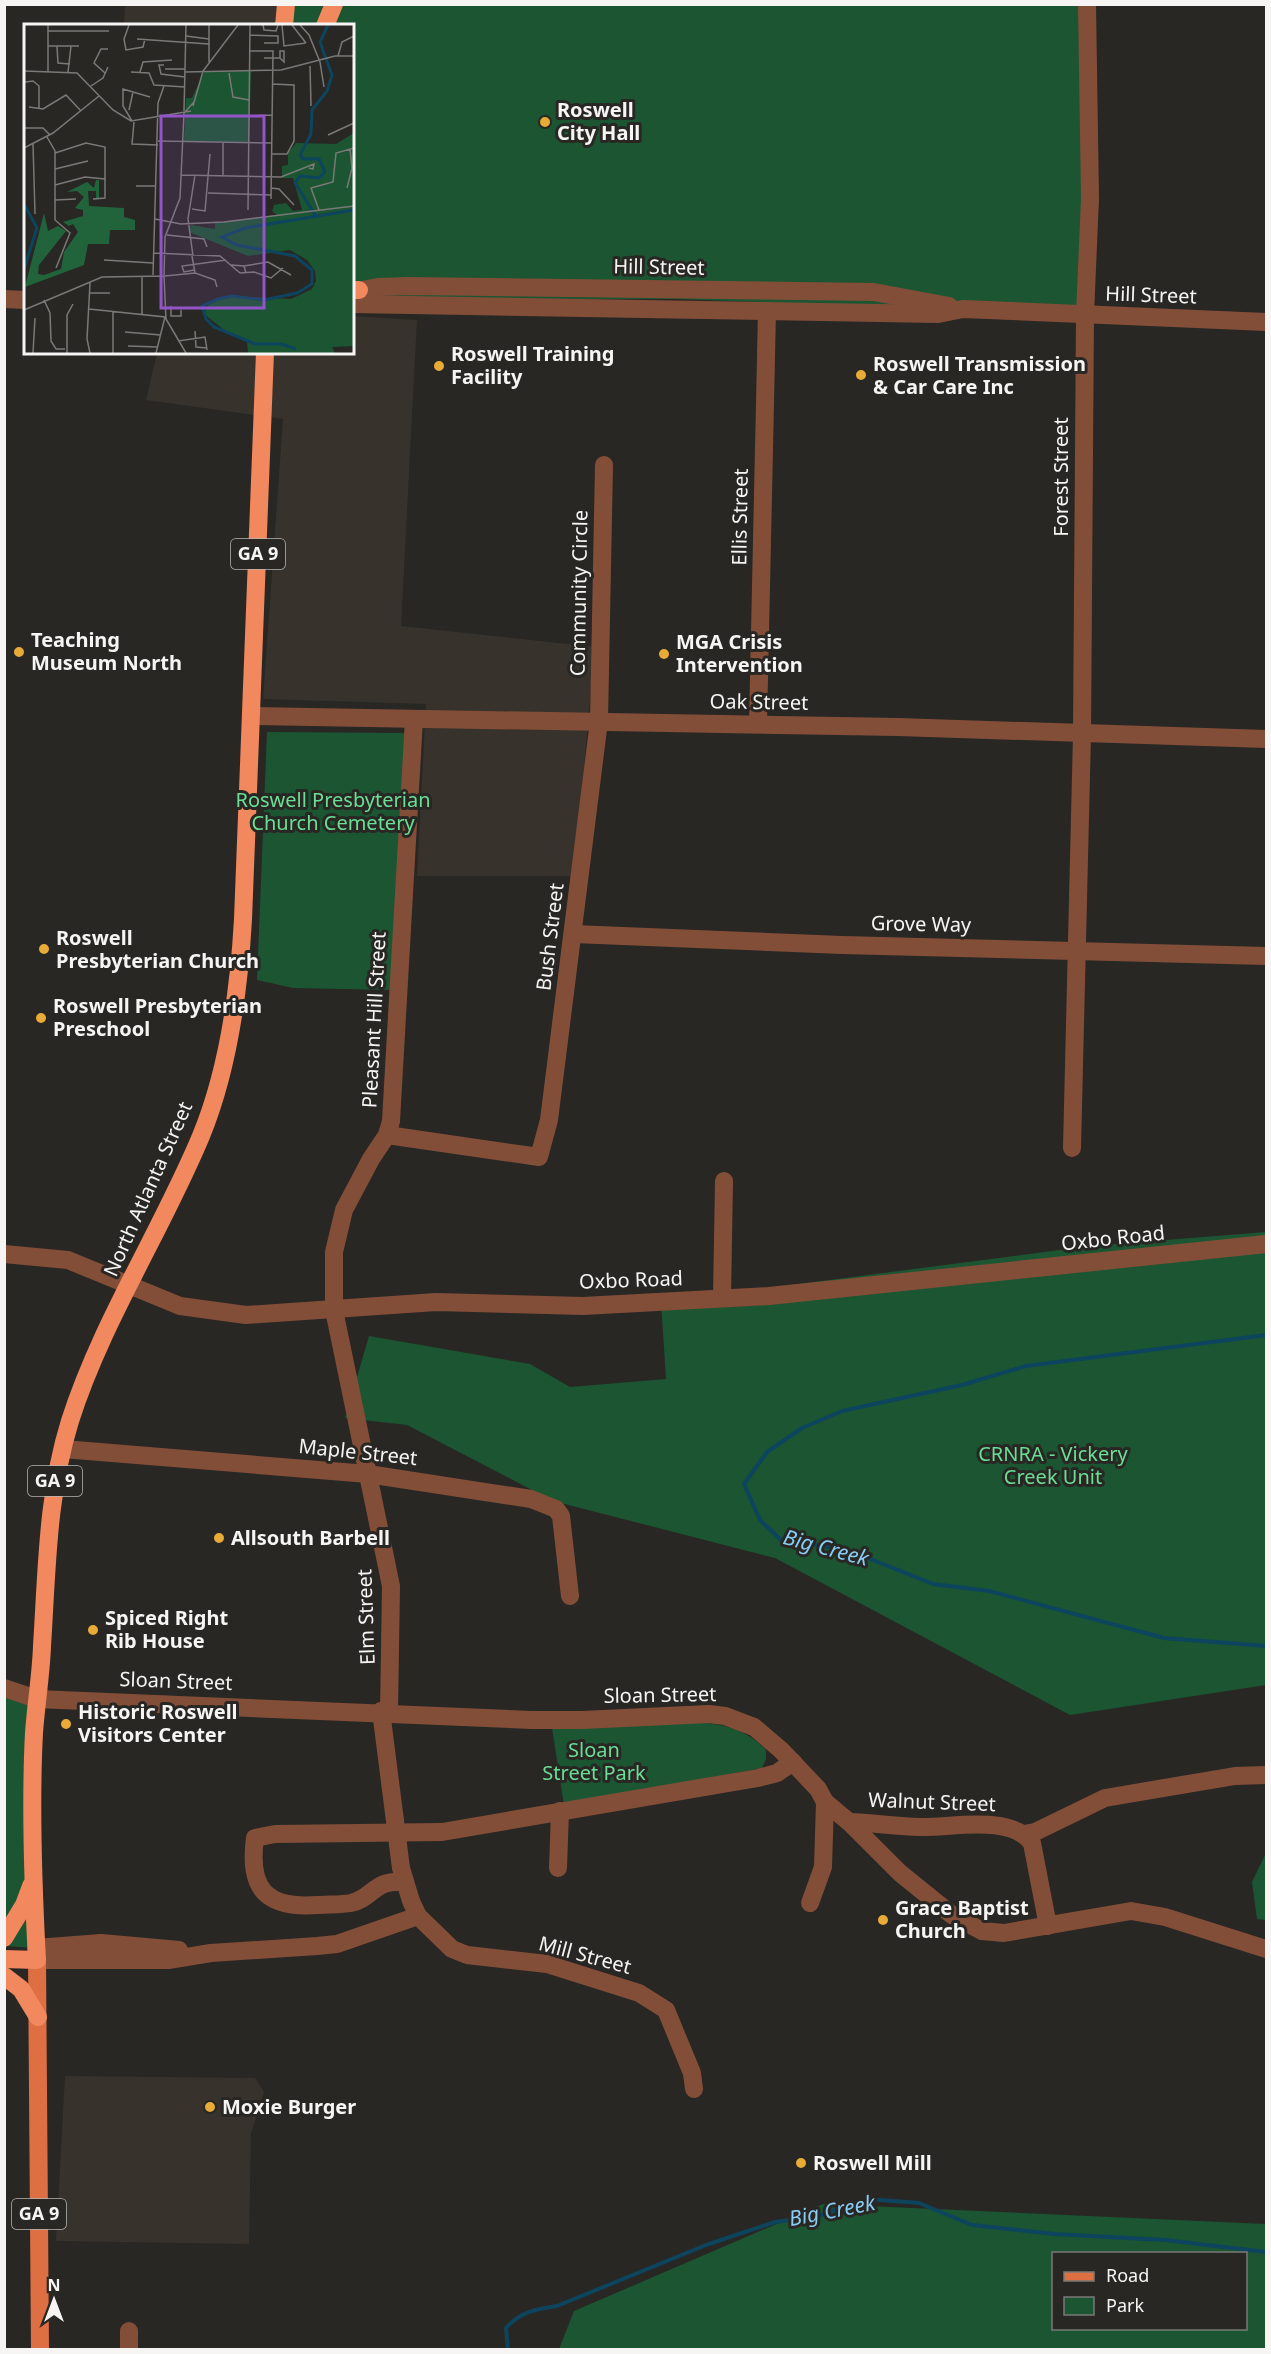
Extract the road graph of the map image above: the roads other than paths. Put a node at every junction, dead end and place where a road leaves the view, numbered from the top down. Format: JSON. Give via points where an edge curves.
{"nodes":[{"id":1,"x":285,"y":4,"type":"edge"},
{"id":2,"x":334,"y":4,"type":"edge"},
{"id":3,"x":1087,"y":4,"type":"edge"},
{"id":4,"x":284,"y":24,"type":"edge"},
{"id":5,"x":326,"y":24,"type":"edge"},
{"id":6,"x":354,"y":294,"type":"edge"},
{"id":7,"x":4,"y":299,"type":"edge"},
{"id":8,"x":24,"y":300,"type":"edge"},
{"id":9,"x":963,"y":309,"type":"junction"},
{"id":10,"x":766,"y":311,"type":"junction"},
{"id":11,"x":1085,"y":314,"type":"junction"},
{"id":12,"x":1266,"y":322,"type":"edge"},
{"id":13,"x":265,"y":354,"type":"edge"},
{"id":14,"x":604,"y":465,"type":"dead end"},
{"id":15,"x":251,"y":717,"type":"junction"},
{"id":16,"x":414,"y":719,"type":"junction"},
{"id":17,"x":599,"y":721,"type":"junction"},
{"id":18,"x":759,"y":724,"type":"junction"},
{"id":19,"x":1082,"y":734,"type":"junction"},
{"id":20,"x":1266,"y":739,"type":"edge"},
{"id":21,"x":574,"y":934,"type":"junction"},
{"id":22,"x":1077,"y":949,"type":"junction"},
{"id":23,"x":1266,"y":956,"type":"edge"},
{"id":24,"x":387,"y":1135,"type":"junction"},
{"id":25,"x":1072,"y":1148,"type":"dead end"},
{"id":26,"x":723,"y":1181,"type":"dead end"},
{"id":27,"x":1266,"y":1244,"type":"edge"},
{"id":28,"x":4,"y":1254,"type":"edge"},
{"id":29,"x":130,"y":1285,"type":"junction"},
{"id":30,"x":722,"y":1299,"type":"junction"},
{"id":31,"x":334,"y":1310,"type":"junction"},
{"id":32,"x":63,"y":1449,"type":"junction"},
{"id":33,"x":368,"y":1474,"type":"junction"},
{"id":34,"x":570,"y":1596,"type":"dead end"},
{"id":35,"x":4,"y":1689,"type":"edge"},
{"id":36,"x":37,"y":1699,"type":"junction"},
{"id":37,"x":385,"y":1712,"type":"junction"},
{"id":38,"x":793,"y":1762,"type":"junction"},
{"id":39,"x":1266,"y":1775,"type":"edge"},
{"id":40,"x":825,"y":1802,"type":"junction"},
{"id":41,"x":560,"y":1811,"type":"junction"},
{"id":42,"x":849,"y":1822,"type":"junction"},
{"id":43,"x":396,"y":1831,"type":"junction"},
{"id":44,"x":1024,"y":1834,"type":"junction"},
{"id":45,"x":558,"y":1868,"type":"dead end"},
{"id":46,"x":34,"y":1875,"type":"junction"},
{"id":47,"x":405,"y":1882,"type":"junction"},
{"id":48,"x":810,"y":1903,"type":"dead end"},
{"id":49,"x":418,"y":1916,"type":"junction"},
{"id":50,"x":1048,"y":1926,"type":"junction"},
{"id":51,"x":4,"y":1938,"type":"edge"},
{"id":52,"x":4,"y":1947,"type":"edge"},
{"id":53,"x":1266,"y":1948,"type":"edge"},
{"id":54,"x":37,"y":1954,"type":"junction"},
{"id":55,"x":4,"y":1959,"type":"edge"},
{"id":56,"x":4,"y":1976,"type":"edge"},
{"id":57,"x":38,"y":2017,"type":"junction"},
{"id":58,"x":694,"y":2089,"type":"dead end"},
{"id":59,"x":40,"y":2349,"type":"edge"}],
"edges":[{"from":1,"to":4,"type":"highway"},
{"from":2,"to":5,"type":"highway"},
{"from":3,"to":11,"type":"street","name":"Forest Street","via":[[1090,199]]},
{"from":6,"to":9,"type":"street","name":"Hill Street","via":[[408,286],[874,292]]},
{"from":6,"to":10,"type":"street","name":"Hill Street"},
{"from":7,"to":8,"type":"street"},
{"from":9,"to":10,"type":"street","name":"Hill Street","via":[[938,314]]},
{"from":9,"to":11,"type":"street","name":"Hill Street"},
{"from":10,"to":18,"type":"street","name":"Ellis Street"},
{"from":11,"to":12,"type":"street","name":"Hill Street"},
{"from":11,"to":19,"type":"street","name":"Forest Street"},
{"from":13,"to":15,"type":"highway","name":"North Atlanta Street","number":"GA 9"},
{"from":14,"to":17,"type":"street","name":"Community Circle"},
{"from":15,"to":16,"type":"street","name":"Oak Street"},
{"from":15,"to":29,"type":"highway","name":"North Atlanta Street","number":"GA 9","via":[[242,949],[230,1031],[202,1135]]},
{"from":16,"to":17,"type":"street","name":"Oak Street"},
{"from":16,"to":24,"type":"street","name":"Pleasant Hill Street","via":[[391,1122]]},
{"from":17,"to":18,"type":"street","name":"Oak Street"},
{"from":17,"to":21,"type":"street","name":"Bush Street"},
{"from":18,"to":19,"type":"street","name":"Oak Street"},
{"from":19,"to":20,"type":"street","name":"Oak Street"},
{"from":19,"to":22,"type":"street","name":"Forest Street"},
{"from":21,"to":22,"type":"street","name":"Grove Way","via":[[842,945]]},
{"from":21,"to":24,"type":"street","name":"Bush Street","via":[[547,1133],[539,1157]]},
{"from":22,"to":23,"type":"street","name":"Grove Way"},
{"from":22,"to":25,"type":"street","name":"Forest Street"},
{"from":24,"to":31,"type":"street","name":"Pleasant Hill Street","via":[[344,1210],[334,1252]]},
{"from":26,"to":30,"type":"street"},
{"from":27,"to":30,"type":"street","name":"Oxbo Road"},
{"from":28,"to":29,"type":"street","name":"Oxbo Road","via":[[69,1260]]},
{"from":29,"to":31,"type":"street","name":"Oxbo Road","via":[[174,1304],[213,1312]]},
{"from":29,"to":32,"type":"highway","name":"North Atlanta Street","number":"GA 9","via":[[93,1360]]},
{"from":30,"to":31,"type":"street","name":"Oxbo Road","via":[[583,1306],[436,1302]]},
{"from":31,"to":33,"type":"street","name":"Elm Street"},
{"from":32,"to":33,"type":"street","name":"Maple Street"},
{"from":32,"to":36,"type":"highway","name":"North Atlanta Street","number":"GA 9","via":[[50,1514]]},
{"from":33,"to":34,"type":"street","name":"Maple Street","via":[[517,1495],[556,1509],[561,1516]]},
{"from":33,"to":37,"type":"street","name":"Elm Street","via":[[391,1586]]},
{"from":35,"to":36,"type":"street","name":"Sloan Street"},
{"from":36,"to":37,"type":"street","name":"Sloan Street"},
{"from":36,"to":46,"type":"highway","name":"North Atlanta Street","number":"GA 9"},
{"from":37,"to":38,"type":"street","name":"Sloan Street","via":[[582,1720],[725,1716],[754,1727]]},
{"from":37,"to":43,"type":"street","name":"Mill Street"},
{"from":38,"to":40,"type":"street","name":"Sloan Street"},
{"from":38,"to":41,"type":"street","via":[[758,1779]]},
{"from":39,"to":44,"type":"street","via":[[1235,1776],[1105,1798]]},
{"from":40,"to":42,"type":"street","name":"Sloan Street"},
{"from":40,"to":48,"type":"street","via":[[823,1868]]},
{"from":41,"to":43,"type":"street","via":[[442,1832]]},
{"from":41,"to":45,"type":"street"},
{"from":42,"to":44,"type":"street","name":"Walnut Street","via":[[921,1827],[981,1825]]},
{"from":42,"to":50,"type":"street","name":"Sloan Street","via":[[900,1873],[967,1925],[993,1933]]},
{"from":43,"to":47,"type":"street","name":"Mill Street"},
{"from":43,"to":47,"type":"street","via":[[275,1834],[255,1838],[252,1863],[267,1897],[278,1903],[308,1906],[353,1902],[388,1881]]},
{"from":44,"to":50,"type":"street","via":[[1032,1843]]},
{"from":46,"to":51,"type":"highway","via":[[24,1905]]},
{"from":46,"to":54,"type":"highway","name":"North Atlanta Street","number":"GA 9"},
{"from":47,"to":49,"type":"street","name":"Mill Street"},
{"from":49,"to":54,"type":"street","via":[[337,1944],[211,1953],[101,1943]]},
{"from":49,"to":58,"type":"street","name":"Mill Street","via":[[452,1949],[467,1956],[547,1964],[661,2005],[692,2073]]},
{"from":50,"to":53,"type":"street","name":"Sloan Street","via":[[1112,1913],[1140,1912]]},
{"from":52,"to":54,"type":"highway"},
{"from":54,"to":55,"type":"highway"},
{"from":54,"to":57,"type":"main road","number":"GA 9"},
{"from":56,"to":57,"type":"highway","via":[[21,1989]]},
{"from":57,"to":59,"type":"main road","number":"GA 9"}]}
